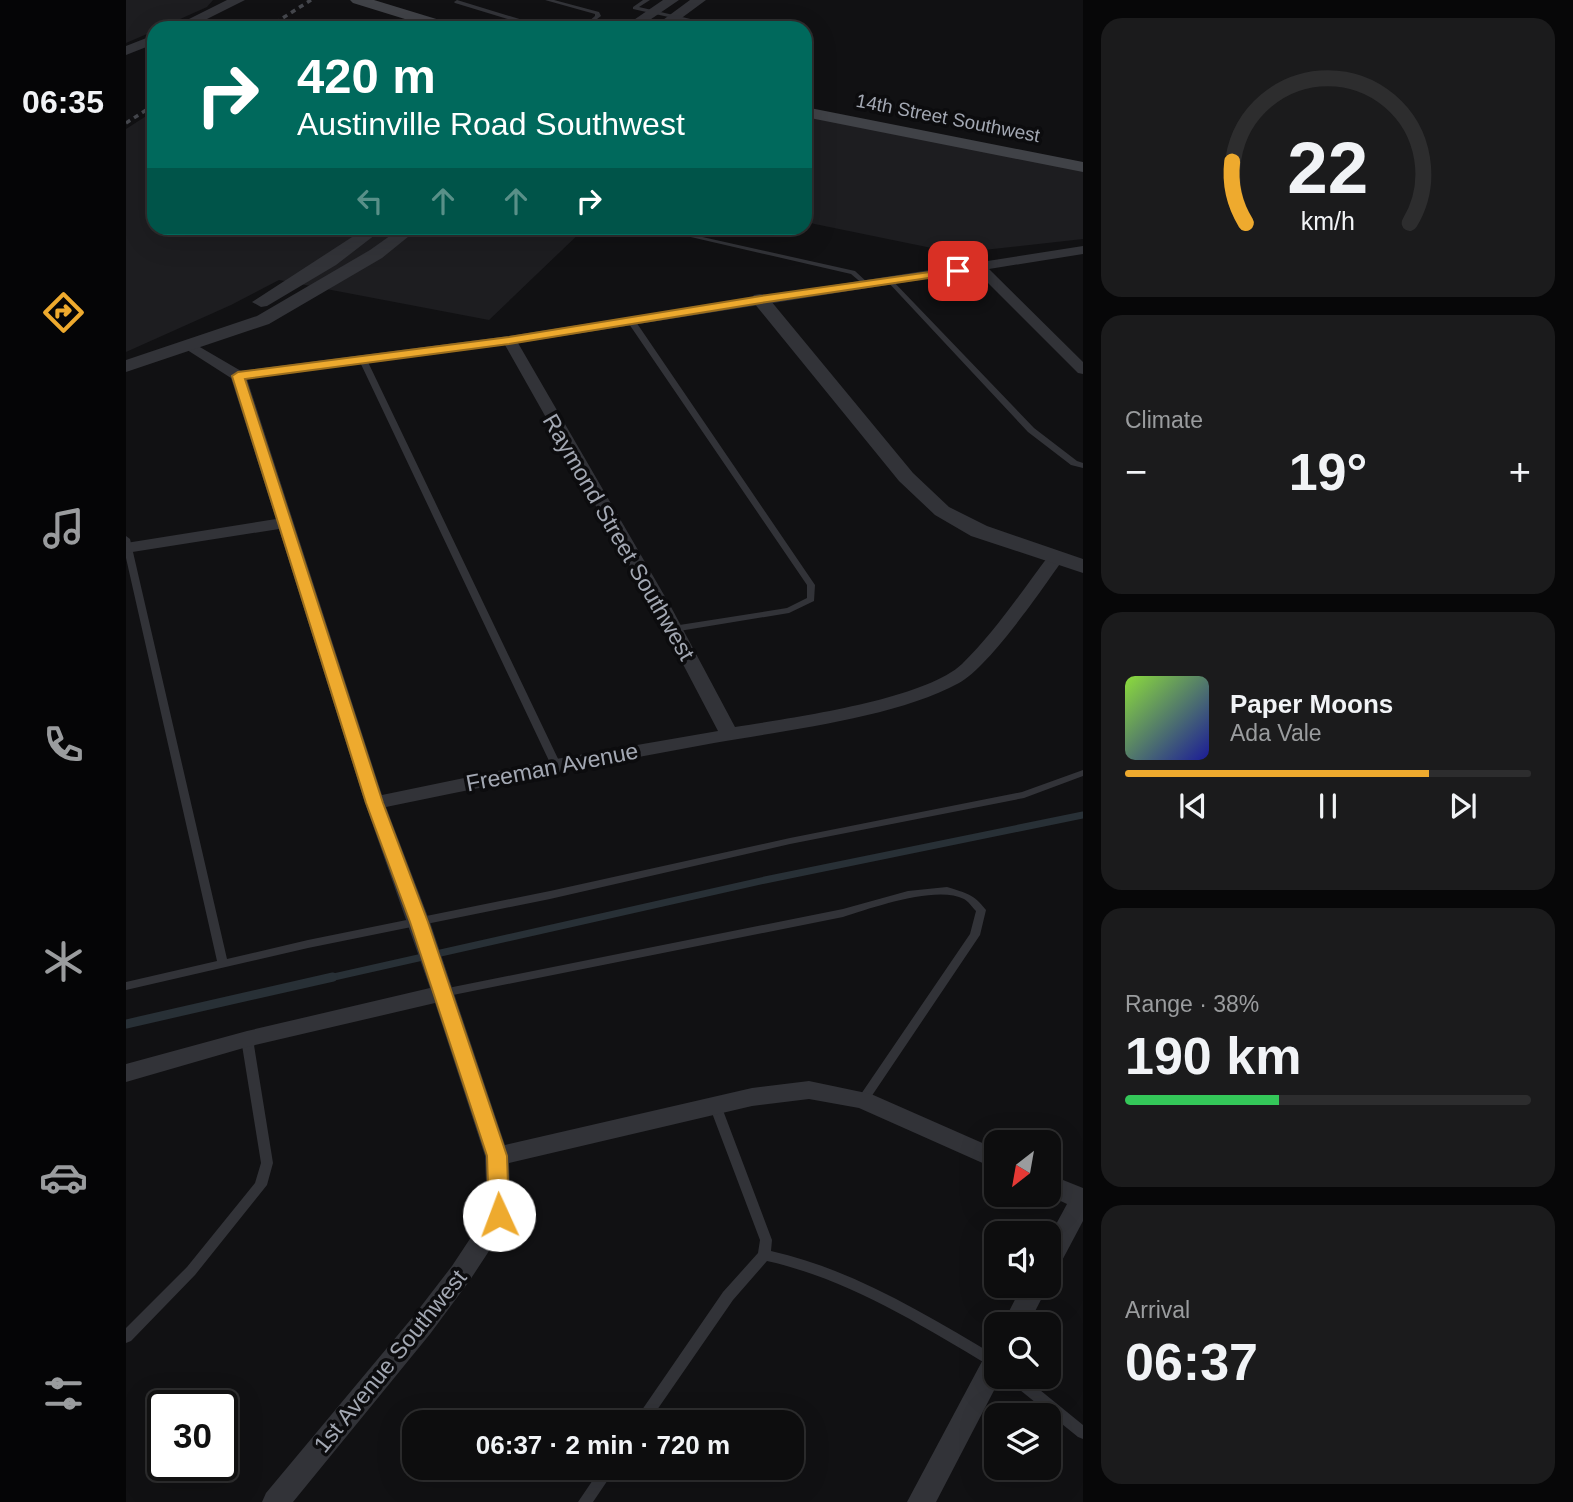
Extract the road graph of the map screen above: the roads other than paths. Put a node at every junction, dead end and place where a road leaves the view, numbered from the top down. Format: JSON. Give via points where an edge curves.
{"nodes":[{"id":1,"x":238,"y":0,"type":"edge"},
{"id":2,"x":548,"y":0,"type":"edge"},
{"id":3,"x":647,"y":0,"type":"edge"},
{"id":4,"x":672,"y":0,"type":"edge"},
{"id":5,"x":699,"y":0,"type":"edge"},
{"id":6,"x":352,"y":2,"type":"edge"},
{"id":7,"x":457,"y":2,"type":"edge"},
{"id":8,"x":655,"y":12,"type":"junction"},
{"id":9,"x":676,"y":17,"type":"junction"},
{"id":10,"x":193,"y":21,"type":"edge"},
{"id":11,"x":406,"y":21,"type":"edge"},
{"id":12,"x":424,"y":21,"type":"edge"},
{"id":13,"x":519,"y":21,"type":"edge"},
{"id":14,"x":592,"y":21,"type":"edge"},
{"id":15,"x":640,"y":21,"type":"edge"},
{"id":16,"x":670,"y":21,"type":"edge"},
{"id":17,"x":695,"y":21,"type":"edge"},
{"id":18,"x":147,"y":42,"type":"edge"},
{"id":19,"x":126,"y":51,"type":"edge"},
{"id":20,"x":812,"y":106,"type":"edge"},
{"id":21,"x":812,"y":113,"type":"edge"},
{"id":22,"x":1083,"y":159,"type":"edge"},
{"id":23,"x":1083,"y":167,"type":"edge"},
{"id":24,"x":366,"y":235,"type":"edge"},
{"id":25,"x":402,"y":235,"type":"edge"},
{"id":26,"x":686,"y":235,"type":"edge"},
{"id":27,"x":1083,"y":250,"type":"edge"},
{"id":28,"x":981,"y":268,"type":"junction"},
{"id":29,"x":889,"y":280,"type":"junction"},
{"id":30,"x":866,"y":284,"type":"junction"},
{"id":31,"x":761,"y":299,"type":"junction"},
{"id":32,"x":631,"y":321,"type":"junction"},
{"id":33,"x":509,"y":340,"type":"junction"},
{"id":34,"x":188,"y":346,"type":"junction"},
{"id":35,"x":363,"y":360,"type":"junction"},
{"id":36,"x":126,"y":366,"type":"edge"},
{"id":37,"x":1083,"y":370,"type":"edge"},
{"id":38,"x":238,"y":376,"type":"junction"},
{"id":39,"x":1083,"y":466,"type":"edge"},
{"id":40,"x":283,"y":523,"type":"junction"},
{"id":41,"x":127,"y":545,"type":"edge"},
{"id":42,"x":1056,"y":558,"type":"junction"},
{"id":43,"x":1083,"y":566,"type":"edge"},
{"id":44,"x":673,"y":629,"type":"junction"},
{"id":45,"x":730,"y":734,"type":"junction"},
{"id":46,"x":556,"y":765,"type":"junction"},
{"id":47,"x":1083,"y":773,"type":"edge"},
{"id":48,"x":375,"y":803,"type":"junction"},
{"id":49,"x":419,"y":922,"type":"junction"},
{"id":50,"x":223,"y":964,"type":"junction"},
{"id":51,"x":126,"y":986,"type":"edge"},
{"id":52,"x":443,"y":993,"type":"junction"},
{"id":53,"x":247,"y":1039,"type":"junction"},
{"id":54,"x":126,"y":1073,"type":"edge"},
{"id":55,"x":863,"y":1100,"type":"junction"},
{"id":56,"x":715,"y":1105,"type":"junction"},
{"id":57,"x":984,"y":1155,"type":"edge"},
{"id":58,"x":497,"y":1156,"type":"junction"},
{"id":59,"x":1061,"y":1190,"type":"edge"},
{"id":60,"x":1083,"y":1200,"type":"edge"},
{"id":61,"x":1061,"y":1240,"type":"edge"},
{"id":62,"x":764,"y":1255,"type":"junction"},
{"id":63,"x":126,"y":1337,"type":"edge"},
{"id":64,"x":984,"y":1356,"type":"edge"},
{"id":65,"x":986,"y":1389,"type":"edge"},
{"id":66,"x":1029,"y":1389,"type":"edge"},
{"id":67,"x":649,"y":1410,"type":"edge"},
{"id":68,"x":1083,"y":1433,"type":"edge"},
{"id":69,"x":601,"y":1480,"type":"edge"},
{"id":70,"x":276,"y":1502,"type":"edge"},
{"id":71,"x":585,"y":1502,"type":"edge"},
{"id":72,"x":921,"y":1502,"type":"edge"}],
"edges":[{"from":1,"to":10,"type":"street"},
{"from":2,"to":14,"type":"lane","via":[[597,13]]},
{"from":3,"to":8,"type":"lane","via":[[635,8]]},
{"from":4,"to":8,"type":"street"},
{"from":5,"to":9,"type":"street"},
{"from":6,"to":11,"type":"main road"},
{"from":6,"to":12,"type":"main road"},
{"from":7,"to":13,"type":"lane"},
{"from":8,"to":9,"type":"lane"},
{"from":8,"to":15,"type":"street"},
{"from":9,"to":16,"type":"street"},
{"from":9,"to":17,"type":"lane"},
{"from":18,"to":19,"type":"street"},
{"from":20,"to":22,"type":"main road","name":"14th Street Southwest"},
{"from":21,"to":23,"type":"main road","name":"14th Street Southwest"},
{"from":24,"to":34,"type":"street"},
{"from":25,"to":34,"type":"street","via":[[262,320]]},
{"from":26,"to":30,"type":"lane","via":[[853,272]]},
{"from":27,"to":28,"type":"street"},
{"from":28,"to":29,"type":"street"},
{"from":28,"to":37,"type":"street"},
{"from":29,"to":30,"type":"street"},
{"from":29,"to":39,"type":"lane","via":[[1031,430]]},
{"from":30,"to":31,"type":"street"},
{"from":31,"to":32,"type":"street"},
{"from":31,"to":42,"type":"street","via":[[906,477],[942,511],[979,531]]},
{"from":32,"to":33,"type":"street"},
{"from":32,"to":44,"type":"lane","via":[[811,585],[811,599],[789,610]]},
{"from":33,"to":35,"type":"street"},
{"from":33,"to":44,"type":"street","name":"Raymond Street Southwest"},
{"from":34,"to":36,"type":"street"},
{"from":34,"to":38,"type":"street"},
{"from":35,"to":38,"type":"street"},
{"from":35,"to":46,"type":"lane"},
{"from":38,"to":40,"type":"street","name":"1st Avenue Southwest"},
{"from":40,"to":41,"type":"street"},
{"from":40,"to":48,"type":"street","name":"1st Avenue Southwest"},
{"from":41,"to":50,"type":"lane"},
{"from":42,"to":43,"type":"street"},
{"from":42,"to":45,"type":"street","name":"Freeman Avenue","via":[[1015,613],[953,679],[890,703]]},
{"from":44,"to":45,"type":"street","name":"Raymond Street Southwest"},
{"from":45,"to":46,"type":"street","name":"Freeman Avenue"},
{"from":46,"to":48,"type":"street","name":"Freeman Avenue"},
{"from":47,"to":49,"type":"lane","via":[[1024,795]]},
{"from":48,"to":49,"type":"street","name":"1st Avenue Southwest"},
{"from":49,"to":50,"type":"lane"},
{"from":49,"to":52,"type":"street","name":"1st Avenue Southwest"},
{"from":50,"to":51,"type":"lane"},
{"from":52,"to":53,"type":"street"},
{"from":52,"to":55,"type":"lane","via":[[842,914],[908,895],[947,891],[969,897],[981,910],[975,935]]},
{"from":52,"to":58,"type":"street","name":"1st Avenue Southwest"},
{"from":53,"to":54,"type":"street"},
{"from":53,"to":63,"type":"lane","via":[[267,1163],[261,1185],[191,1271]]},
{"from":55,"to":56,"type":"street","via":[[809,1090]]},
{"from":55,"to":57,"type":"street"},
{"from":56,"to":58,"type":"street"},
{"from":56,"to":62,"type":"lane","via":[[766,1240]]},
{"from":58,"to":70,"type":"street","name":"1st Avenue Southwest","via":[[499,1215],[421,1326]]},
{"from":59,"to":60,"type":"street"},
{"from":60,"to":61,"type":"street"},
{"from":62,"to":64,"type":"lane","via":[[792,1259],[822,1271]]},
{"from":62,"to":67,"type":"lane","via":[[728,1296]]},
{"from":65,"to":72,"type":"street"},
{"from":66,"to":68,"type":"lane"},
{"from":69,"to":71,"type":"lane"}]}
